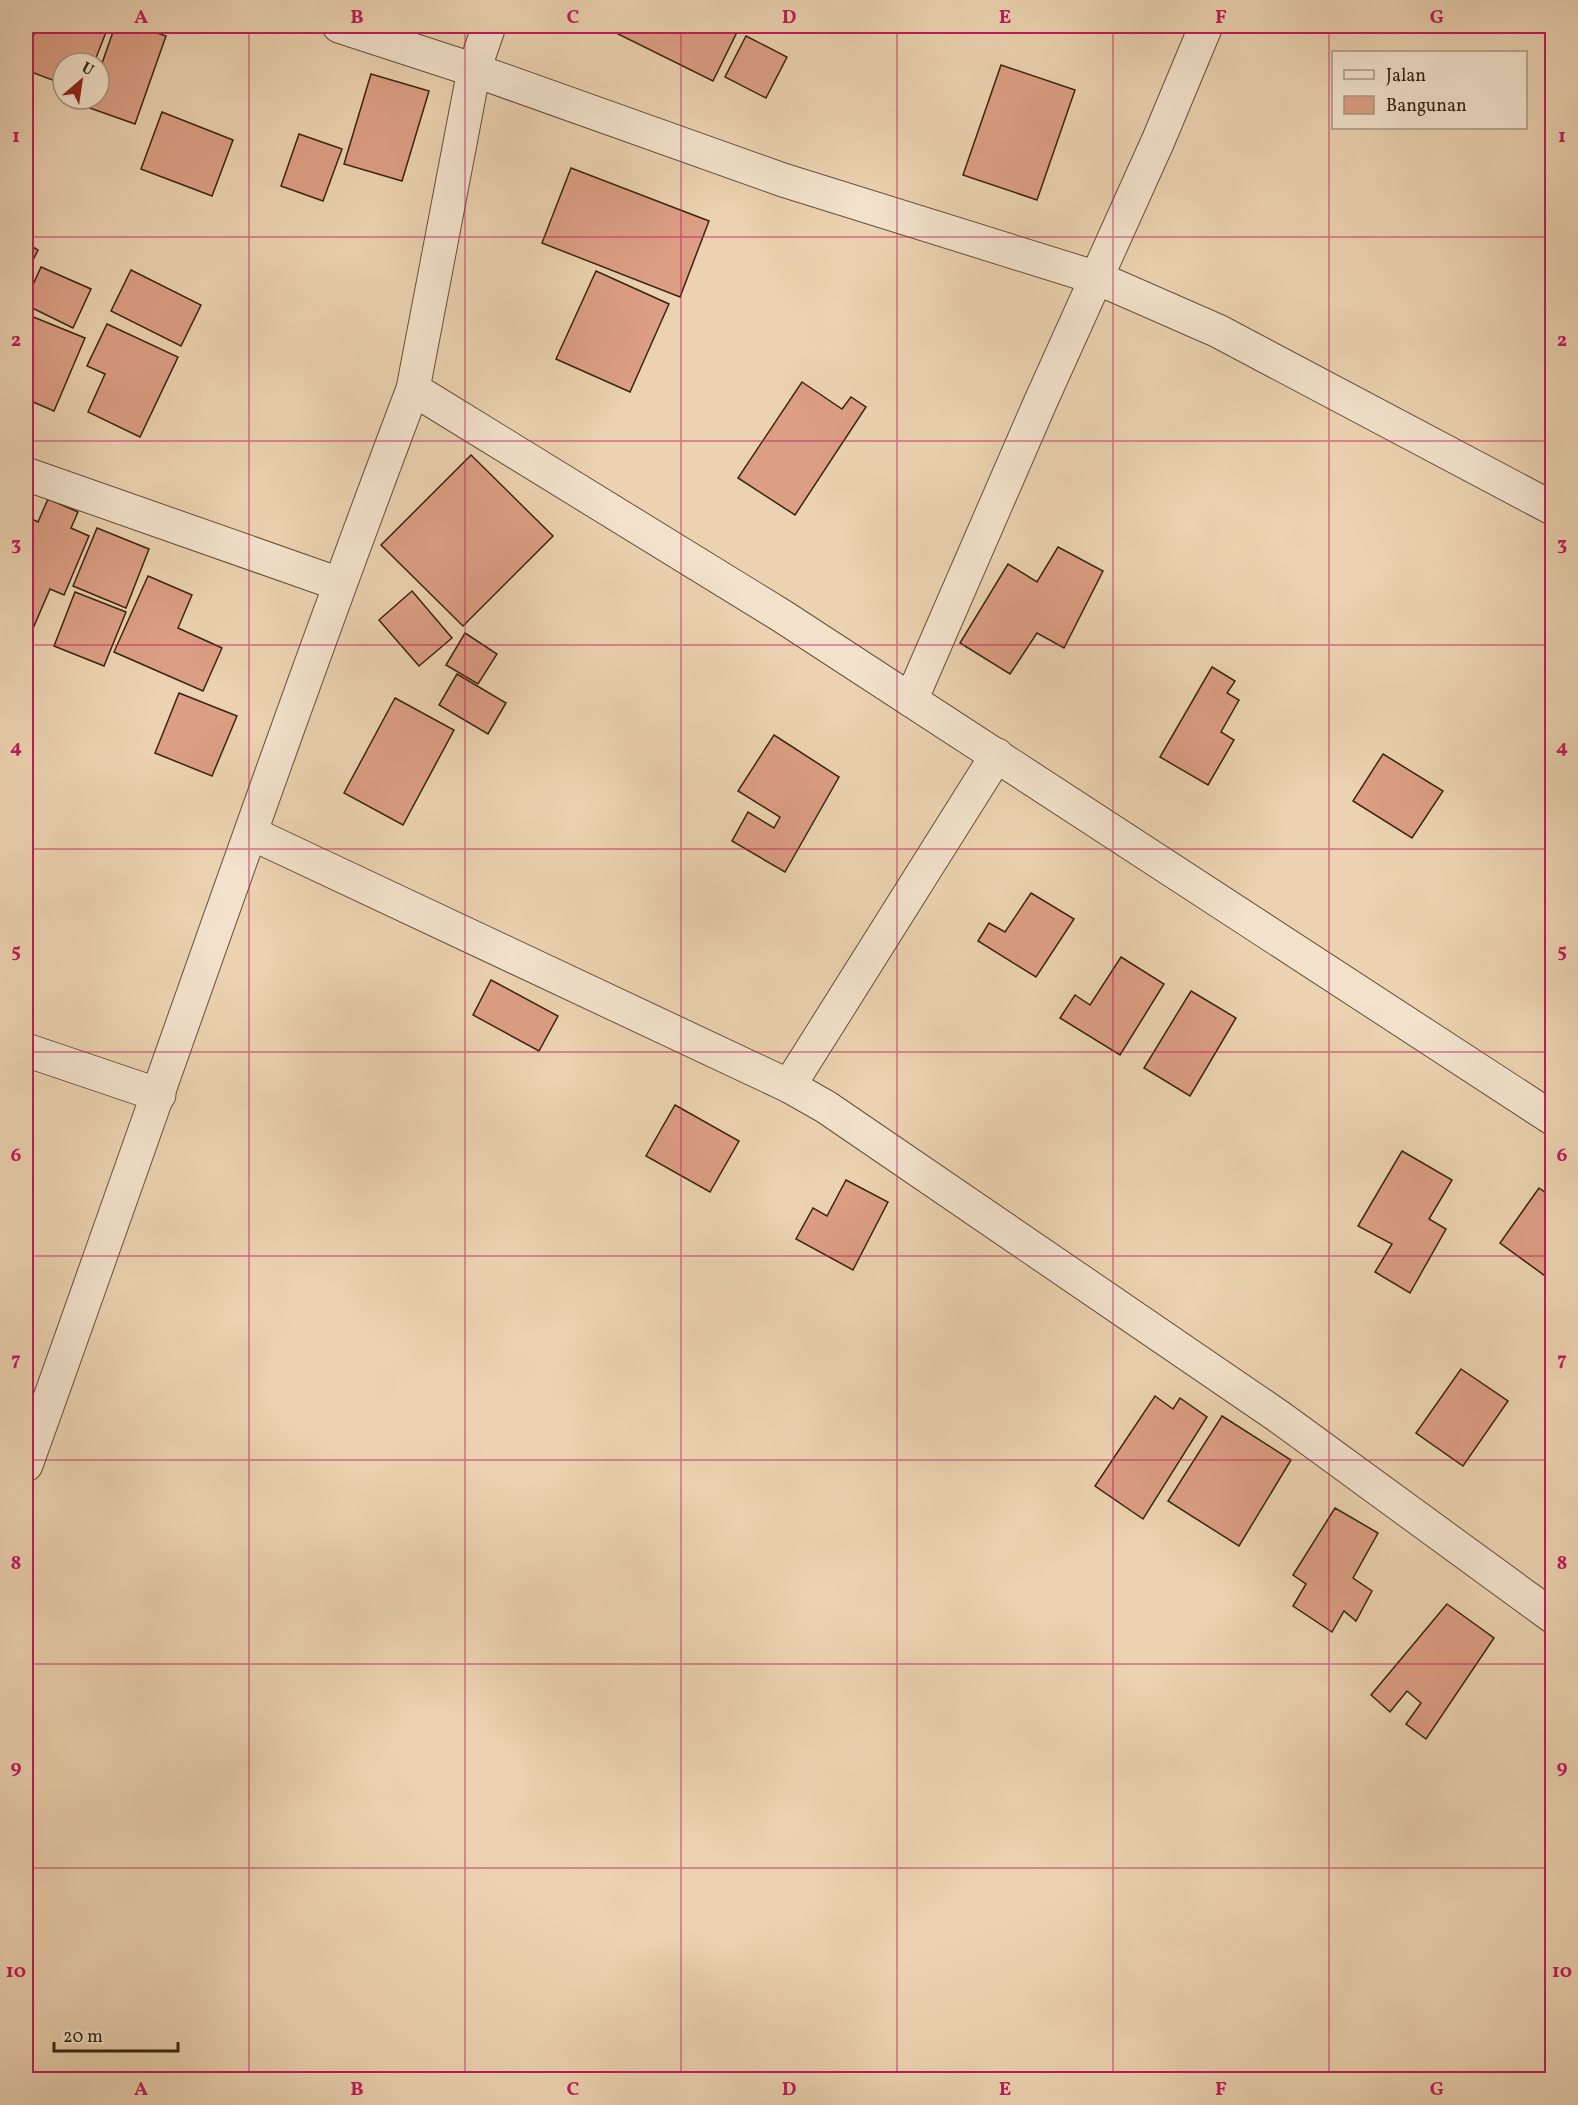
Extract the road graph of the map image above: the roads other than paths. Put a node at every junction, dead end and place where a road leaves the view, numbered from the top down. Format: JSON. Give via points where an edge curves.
{"nodes":[{"id":1,"x":339,"y":26,"type":"edge"},
{"id":2,"x":489,"y":26,"type":"edge"},
{"id":3,"x":1206,"y":26,"type":"edge"},
{"id":4,"x":474,"y":70,"type":"junction"},
{"id":5,"x":1097,"y":278,"type":"junction"},
{"id":6,"x":412,"y":389,"type":"junction"},
{"id":7,"x":26,"y":474,"type":"edge"},
{"id":8,"x":1552,"y":508,"type":"edge"},
{"id":9,"x":339,"y":584,"type":"junction"},
{"id":10,"x":911,"y":700,"type":"junction"},
{"id":11,"x":997,"y":755,"type":"junction"},
{"id":12,"x":251,"y":833,"type":"junction"},
{"id":13,"x":26,"y":1050,"type":"edge"},
{"id":14,"x":789,"y":1086,"type":"junction"},
{"id":15,"x":159,"y":1095,"type":"junction"},
{"id":16,"x":1552,"y":1118,"type":"edge"},
{"id":17,"x":26,"y":1465,"type":"edge"},
{"id":18,"x":1552,"y":1616,"type":"edge"}],
"edges":[{"from":1,"to":4,"type":"street"},
{"from":2,"to":4,"type":"street"},
{"from":3,"to":5,"type":"street"},
{"from":4,"to":5,"type":"street","via":[[783,180]]},
{"from":4,"to":6,"type":"street"},
{"from":5,"to":8,"type":"street","via":[[1218,331]]},
{"from":5,"to":10,"type":"street"},
{"from":6,"to":9,"type":"street"},
{"from":6,"to":10,"type":"street","via":[[782,616]]},
{"from":7,"to":9,"type":"street"},
{"from":9,"to":12,"type":"street"},
{"from":10,"to":11,"type":"street"},
{"from":11,"to":14,"type":"street"},
{"from":11,"to":16,"type":"street"},
{"from":12,"to":14,"type":"street"},
{"from":12,"to":15,"type":"street"},
{"from":13,"to":15,"type":"street"},
{"from":14,"to":18,"type":"street","via":[[826,1107],[1278,1416]]},
{"from":15,"to":17,"type":"street"}]}
